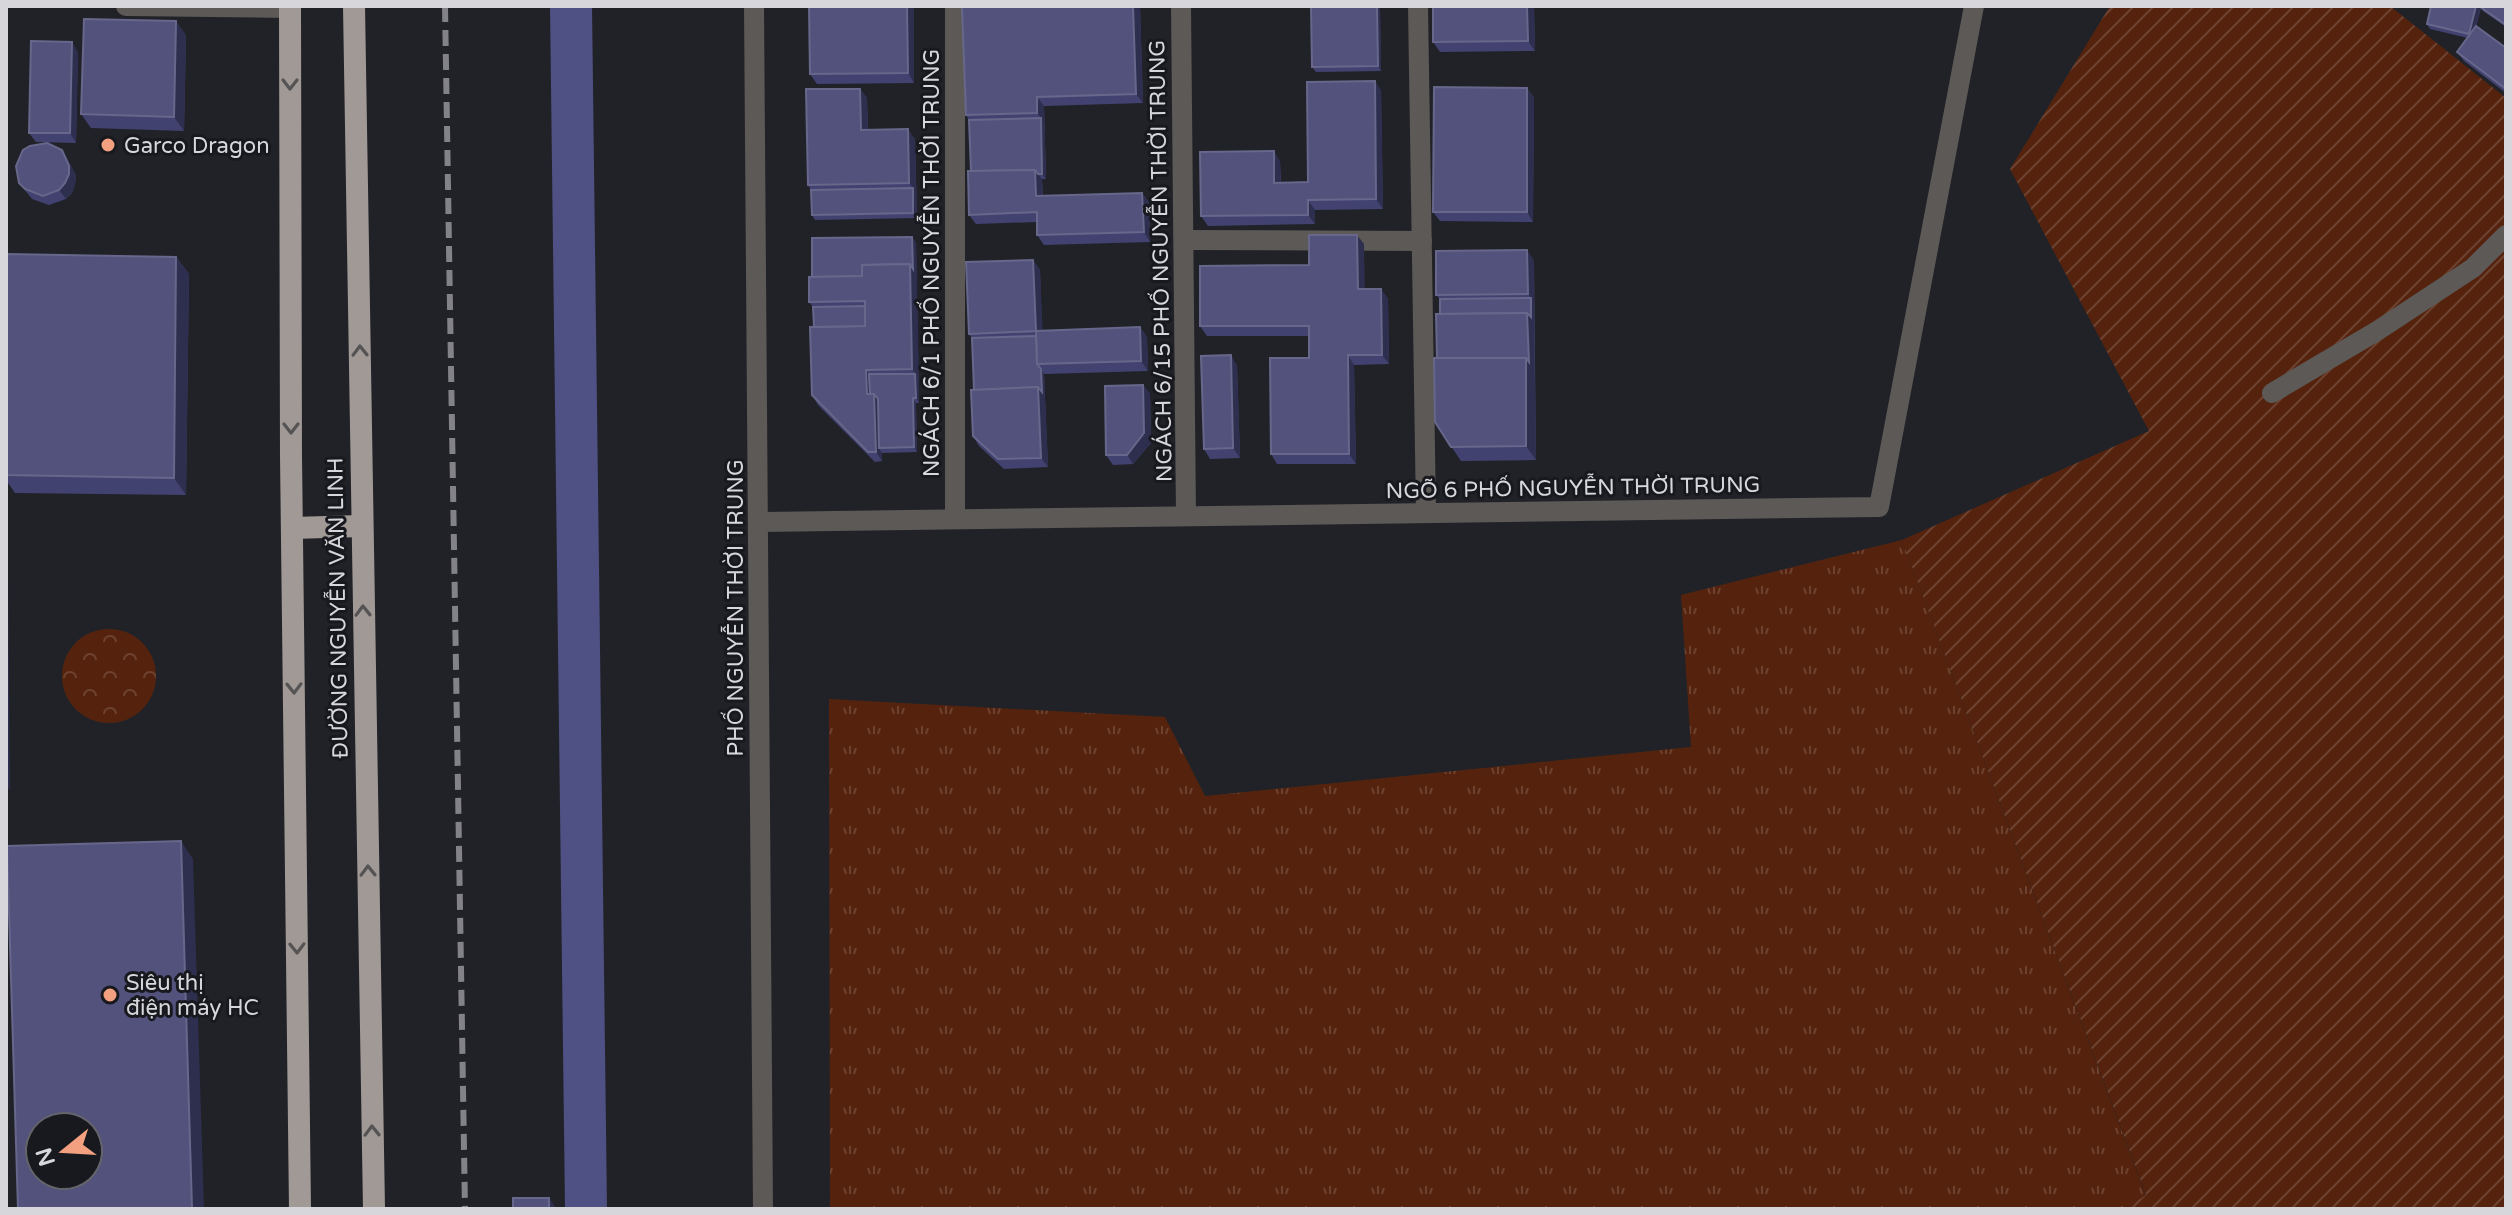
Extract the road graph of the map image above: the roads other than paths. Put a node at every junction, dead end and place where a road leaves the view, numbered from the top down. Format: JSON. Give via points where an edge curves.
{"nodes":[{"id":1,"x":126,"y":6,"type":"edge"},
{"id":2,"x":354,"y":6,"type":"edge"},
{"id":3,"x":754,"y":6,"type":"edge"},
{"id":4,"x":955,"y":6,"type":"edge"},
{"id":5,"x":1181,"y":6,"type":"edge"},
{"id":6,"x":1418,"y":6,"type":"edge"},
{"id":7,"x":1974,"y":6,"type":"edge"},
{"id":8,"x":290,"y":7,"type":"edge"},
{"id":9,"x":2506,"y":235,"type":"edge"},
{"id":10,"x":1184,"y":240,"type":"junction"},
{"id":11,"x":1422,"y":241,"type":"junction"},
{"id":12,"x":2272,"y":393,"type":"dead end"},
{"id":13,"x":1426,"y":513,"type":"junction"},
{"id":14,"x":1186,"y":516,"type":"junction"},
{"id":15,"x":955,"y":519,"type":"junction"},
{"id":16,"x":759,"y":522,"type":"junction"},
{"id":17,"x":361,"y":526,"type":"junction"},
{"id":18,"x":292,"y":528,"type":"junction"},
{"id":19,"x":300,"y":1209,"type":"edge"},
{"id":20,"x":374,"y":1209,"type":"edge"},
{"id":21,"x":763,"y":1209,"type":"edge"}],
"edges":[{"from":1,"to":8,"type":"street"},
{"from":17,"to":2,"type":"highway","name":"ĐƯỜNG NGUYỄN VĂN LINH","one_way":true},
{"from":3,"to":16,"type":"street","name":"PHỐ NGUYỄN THỜI TRUNG"},
{"from":4,"to":15,"type":"street","name":"NGÁCH 6/1 PHỐ NGUYỄN THỜI TRUNG"},
{"from":5,"to":10,"type":"street","name":"NGÁCH 6/15 PHỐ NGUYỄN THỜI TRUNG"},
{"from":6,"to":11,"type":"street"},
{"from":7,"to":13,"type":"street","name":"NGÕ 6 PHỐ NGUYỄN THỜI TRUNG","via":[[1879,507]]},
{"from":8,"to":18,"type":"highway","name":"ĐƯỜNG NGUYỄN VĂN LINH","one_way":true},
{"from":9,"to":12,"type":"street","via":[[2473,268]]},
{"from":10,"to":11,"type":"street"},
{"from":10,"to":14,"type":"street","name":"NGÁCH 6/15 PHỐ NGUYỄN THỜI TRUNG"},
{"from":11,"to":13,"type":"street"},
{"from":13,"to":14,"type":"street","name":"NGÕ 6 PHỐ NGUYỄN THỜI TRUNG"},
{"from":14,"to":15,"type":"street","name":"NGÕ 6 PHỐ NGUYỄN THỜI TRUNG"},
{"from":15,"to":16,"type":"street","name":"NGÕ 6 PHỐ NGUYỄN THỜI TRUNG"},
{"from":16,"to":21,"type":"street","name":"PHỐ NGUYỄN THỜI TRUNG"},
{"from":17,"to":18,"type":"highway"},
{"from":20,"to":17,"type":"highway","name":"ĐƯỜNG NGUYỄN VĂN LINH","one_way":true},
{"from":18,"to":19,"type":"highway","name":"ĐƯỜNG NGUYỄN VĂN LINH","one_way":true}]}
